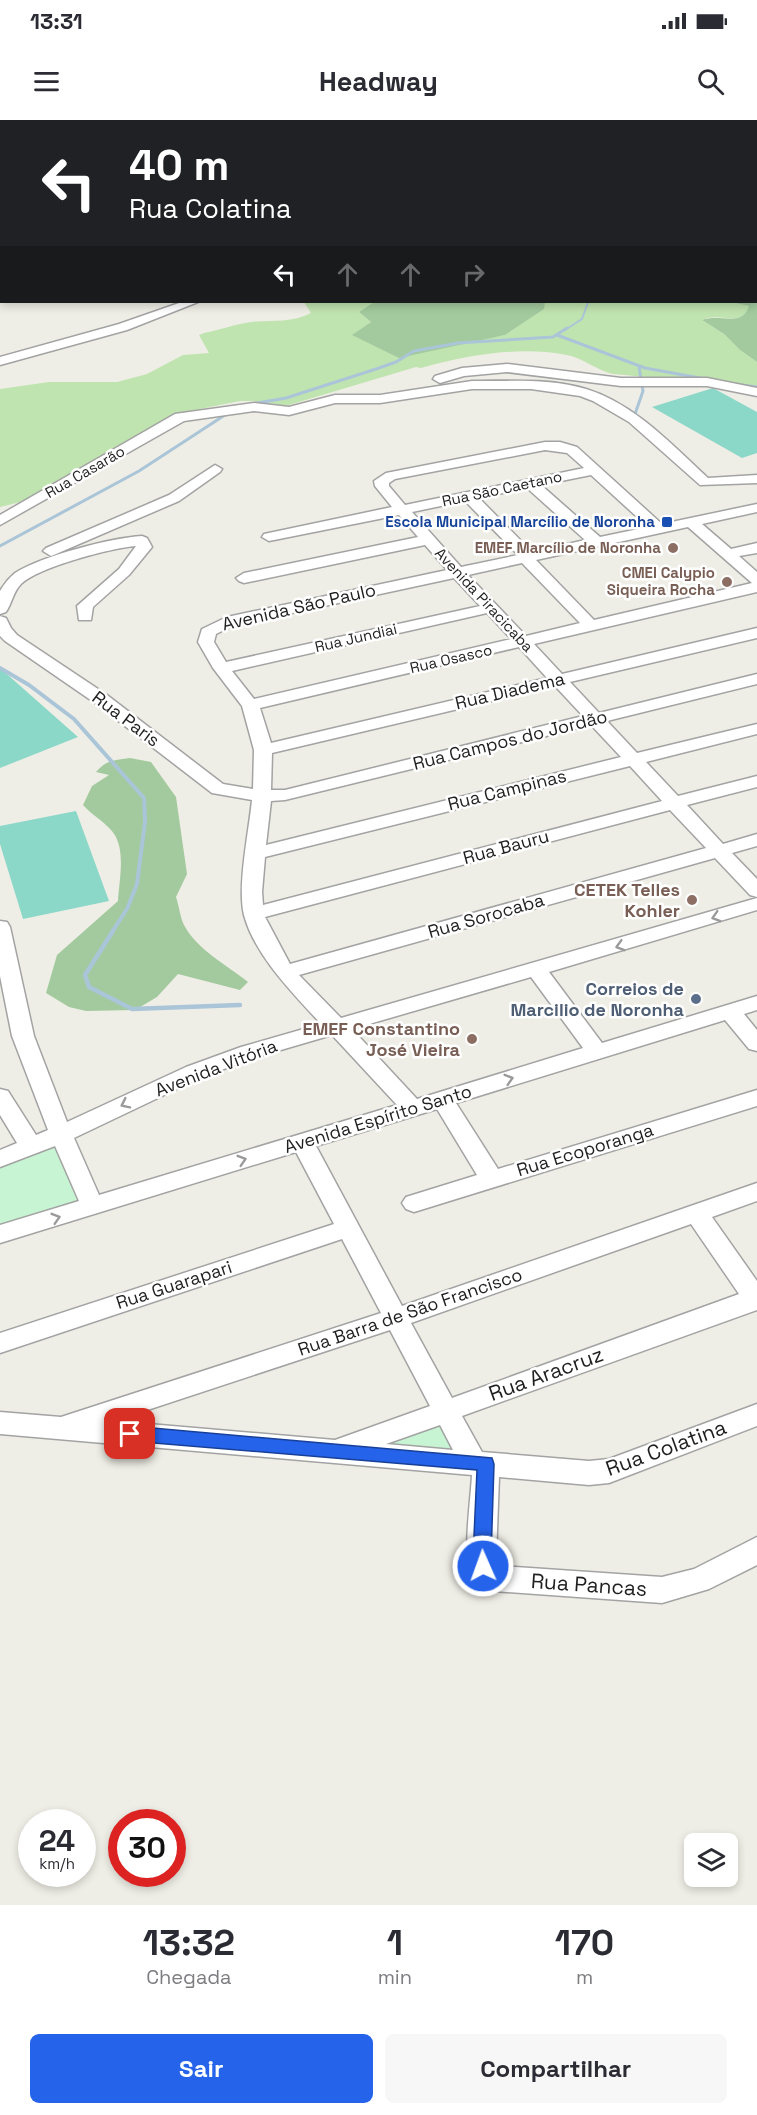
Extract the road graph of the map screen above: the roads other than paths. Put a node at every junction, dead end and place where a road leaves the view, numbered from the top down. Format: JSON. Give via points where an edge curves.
{"nodes":[{"id":1,"x":189,"y":303,"type":"edge"},
{"id":2,"x":0,"y":361,"type":"edge"},
{"id":3,"x":757,"y":392,"type":"edge"},
{"id":4,"x":367,"y":399,"type":"junction"},
{"id":5,"x":215,"y":469,"type":"dead end"},
{"id":6,"x":595,"y":470,"type":"junction"},
{"id":7,"x":757,"y":479,"type":"edge"},
{"id":8,"x":530,"y":483,"type":"junction"},
{"id":9,"x":468,"y":496,"type":"junction"},
{"id":10,"x":757,"y":508,"type":"edge"},
{"id":11,"x":402,"y":510,"type":"junction"},
{"id":12,"x":0,"y":521,"type":"edge"},
{"id":13,"x":691,"y":522,"type":"junction"},
{"id":14,"x":659,"y":529,"type":"junction"},
{"id":15,"x":269,"y":537,"type":"dead end"},
{"id":16,"x":428,"y":540,"type":"junction"},
{"id":17,"x":596,"y":542,"type":"junction"},
{"id":18,"x":757,"y":548,"type":"edge"},
{"id":19,"x":728,"y":554,"type":"junction"},
{"id":20,"x":527,"y":557,"type":"junction"},
{"id":21,"x":457,"y":572,"type":"junction"},
{"id":22,"x":0,"y":577,"type":"edge"},
{"id":23,"x":244,"y":578,"type":"dead end"},
{"id":24,"x":757,"y":580,"type":"edge"},
{"id":25,"x":757,"y":587,"type":"edge"},
{"id":26,"x":490,"y":608,"type":"junction"},
{"id":27,"x":0,"y":609,"type":"edge"},
{"id":28,"x":85,"y":617,"type":"dead end"},
{"id":29,"x":0,"y":621,"type":"edge"},
{"id":30,"x":592,"y":627,"type":"junction"},
{"id":31,"x":755,"y":635,"type":"edge"},
{"id":32,"x":523,"y":642,"type":"junction"},
{"id":33,"x":221,"y":668,"type":"junction"},
{"id":34,"x":559,"y":680,"type":"junction"},
{"id":35,"x":757,"y":680,"type":"edge"},
{"id":36,"x":250,"y":705,"type":"junction"},
{"id":37,"x":596,"y":719,"type":"junction"},
{"id":38,"x":757,"y":729,"type":"edge"},
{"id":39,"x":263,"y":750,"type":"junction"},
{"id":40,"x":632,"y":759,"type":"junction"},
{"id":41,"x":757,"y":781,"type":"edge"},
{"id":42,"x":262,"y":796,"type":"junction"},
{"id":43,"x":674,"y":803,"type":"junction"},
{"id":44,"x":757,"y":840,"type":"edge"},
{"id":45,"x":719,"y":851,"type":"junction"},
{"id":46,"x":258,"y":853,"type":"junction"},
{"id":47,"x":757,"y":891,"type":"edge"},
{"id":48,"x":757,"y":904,"type":"edge"},
{"id":49,"x":254,"y":914,"type":"junction"},
{"id":50,"x":0,"y":927,"type":"edge"},
{"id":51,"x":537,"y":970,"type":"junction"},
{"id":52,"x":285,"y":972,"type":"junction"},
{"id":53,"x":757,"y":1003,"type":"edge"},
{"id":54,"x":730,"y":1012,"type":"junction"},
{"id":55,"x":338,"y":1028,"type":"junction"},
{"id":56,"x":757,"y":1044,"type":"edge"},
{"id":57,"x":597,"y":1052,"type":"junction"},
{"id":58,"x":0,"y":1097,"type":"edge"},
{"id":59,"x":757,"y":1098,"type":"edge"},
{"id":60,"x":442,"y":1099,"type":"junction"},
{"id":61,"x":413,"y":1108,"type":"junction"},
{"id":62,"x":61,"y":1134,"type":"junction"},
{"id":63,"x":302,"y":1142,"type":"junction"},
{"id":64,"x":10,"y":1153,"type":"edge"},
{"id":65,"x":492,"y":1179,"type":"junction"},
{"id":66,"x":757,"y":1192,"type":"edge"},
{"id":67,"x":414,"y":1203,"type":"dead end"},
{"id":68,"x":93,"y":1207,"type":"junction"},
{"id":69,"x":695,"y":1212,"type":"junction"},
{"id":70,"x":348,"y":1228,"type":"junction"},
{"id":71,"x":0,"y":1234,"type":"edge"},
{"id":72,"x":757,"y":1299,"type":"edge"},
{"id":73,"x":396,"y":1318,"type":"junction"},
{"id":74,"x":0,"y":1342,"type":"edge"},
{"id":75,"x":446,"y":1411,"type":"junction"},
{"id":76,"x":757,"y":1415,"type":"edge"},
{"id":77,"x":0,"y":1423,"type":"edge"},
{"id":78,"x":61,"y":1428,"type":"junction"},
{"id":79,"x":336,"y":1452,"type":"junction"},
{"id":80,"x":479,"y":1463,"type":"junction"},
{"id":81,"x":757,"y":1550,"type":"edge"}],
"edges":[{"from":1,"to":2,"type":"street","via":[[116,330]]},
{"from":3,"to":4,"type":"street","via":[[721,384],[620,382],[493,367],[463,371]]},
{"from":4,"to":7,"type":"street","via":[[503,383],[582,392],[634,419],[705,482]]},
{"from":4,"to":12,"type":"street","name":"Rua Casarão","via":[[326,401],[289,411],[254,407],[180,417]]},
{"from":5,"to":22,"type":"street","via":[[174,498]]},
{"from":6,"to":8,"type":"street","name":"Rua São Caetano"},
{"from":6,"to":11,"type":"street","name":"Avenida Piracicaba","via":[[572,450],[553,445],[385,478],[382,486]]},
{"from":6,"to":14,"type":"street","name":"Avenida Piracicaba"},
{"from":8,"to":9,"type":"street","name":"Rua São Caetano"},
{"from":8,"to":17,"type":"street"},
{"from":9,"to":11,"type":"street","name":"Rua São Caetano"},
{"from":9,"to":20,"type":"street"},
{"from":10,"to":13,"type":"street","name":"Avenida São Paulo"},
{"from":11,"to":15,"type":"street","name":"Rua São Caetano"},
{"from":11,"to":16,"type":"street","name":"Avenida Piracicaba"},
{"from":13,"to":14,"type":"street","name":"Avenida São Paulo"},
{"from":13,"to":19,"type":"street"},
{"from":14,"to":17,"type":"street","name":"Avenida São Paulo"},
{"from":16,"to":21,"type":"street","name":"Avenida Piracicaba"},
{"from":16,"to":23,"type":"street"},
{"from":17,"to":20,"type":"street","name":"Avenida São Paulo"},
{"from":18,"to":19,"type":"street"},
{"from":19,"to":24,"type":"street"},
{"from":20,"to":21,"type":"street","name":"Avenida São Paulo"},
{"from":20,"to":30,"type":"street"},
{"from":21,"to":26,"type":"street","name":"Avenida Piracicaba"},
{"from":21,"to":33,"type":"street","name":"Avenida São Paulo","via":[[218,624],[208,632],[206,642]]},
{"from":25,"to":30,"type":"street","name":"Rua Osasco"},
{"from":26,"to":32,"type":"street","name":"Avenida Piracicaba"},
{"from":26,"to":33,"type":"street","name":"Rua Jundiai"},
{"from":27,"to":28,"type":"street","via":[[9,587],[22,576],[71,556],[142,541],[144,547],[124,572],[85,606]]},
{"from":29,"to":42,"type":"street","name":"Rua Paris","via":[[11,638],[101,699],[218,789]]},
{"from":30,"to":32,"type":"street","name":"Rua Osasco"},
{"from":31,"to":34,"type":"street","name":"Rua Diadema"},
{"from":32,"to":34,"type":"street","name":"Avenida Piracicaba"},
{"from":32,"to":36,"type":"street","name":"Rua Osasco"},
{"from":33,"to":36,"type":"street","name":"Avenida São Paulo"},
{"from":34,"to":37,"type":"street","name":"Avenida Piracicaba"},
{"from":34,"to":39,"type":"street","name":"Rua Diadema"},
{"from":35,"to":37,"type":"street","name":"Rua Campos do Jordão"},
{"from":36,"to":39,"type":"street","name":"Avenida São Paulo"},
{"from":37,"to":40,"type":"street","name":"Avenida Piracicaba"},
{"from":37,"to":42,"type":"street","name":"Rua Campos do Jordão","via":[[285,795]]},
{"from":38,"to":40,"type":"street","name":"Rua Campinas"},
{"from":39,"to":42,"type":"street","name":"Avenida São Paulo"},
{"from":40,"to":43,"type":"street","name":"Avenida Piracicaba"},
{"from":40,"to":46,"type":"street","name":"Rua Campinas"},
{"from":41,"to":43,"type":"street","name":"Rua Bauru"},
{"from":42,"to":46,"type":"street","name":"Avenida São Paulo"},
{"from":43,"to":45,"type":"street","name":"Avenida Piracicaba"},
{"from":43,"to":49,"type":"street","name":"Rua Bauru"},
{"from":44,"to":45,"type":"street","name":"Rua Sorocaba"},
{"from":45,"to":47,"type":"street","name":"Avenida Piracicaba"},
{"from":45,"to":52,"type":"street","name":"Rua Sorocaba"},
{"from":46,"to":49,"type":"street","name":"Avenida São Paulo","via":[[252,892]]},
{"from":48,"to":51,"type":"street","name":"Avenida Vitória","one_way":true},
{"from":49,"to":52,"type":"street","name":"Avenida São Paulo"},
{"from":50,"to":62,"type":"street","via":[[23,1036]]},
{"from":51,"to":55,"type":"street","name":"Avenida Vitória"},
{"from":51,"to":57,"type":"street"},
{"from":52,"to":55,"type":"street","name":"Avenida São Paulo"},
{"from":53,"to":54,"type":"street","name":"Avenida Espírito Santo"},
{"from":54,"to":56,"type":"street"},
{"from":54,"to":57,"type":"street","name":"Avenida Espírito Santo"},
{"from":55,"to":61,"type":"street","name":"Avenida São Paulo"},
{"from":55,"to":62,"type":"street","name":"Avenida Vitória","one_way":true,"via":[[249,1052],[194,1072]]},
{"from":60,"to":57,"type":"street","name":"Avenida Espírito Santo","one_way":true},
{"from":58,"to":64,"type":"street"},
{"from":59,"to":65,"type":"street","name":"Rua Ecoporanga"},
{"from":60,"to":61,"type":"street","name":"Avenida Espírito Santo"},
{"from":60,"to":65,"type":"street"},
{"from":61,"to":63,"type":"street","name":"Avenida Espírito Santo"},
{"from":62,"to":64,"type":"street","name":"Avenida Vitória"},
{"from":62,"to":68,"type":"street"},
{"from":68,"to":63,"type":"street","name":"Avenida Espírito Santo","one_way":true},
{"from":63,"to":70,"type":"street"},
{"from":65,"to":67,"type":"street","name":"Rua Ecoporanga"},
{"from":66,"to":69,"type":"street","name":"Rua Barra de São Francisco"},
{"from":71,"to":68,"type":"street","name":"Avenida Espírito Santo","one_way":true},
{"from":69,"to":72,"type":"street"},
{"from":69,"to":73,"type":"street","name":"Rua Barra de São Francisco"},
{"from":70,"to":73,"type":"street"},
{"from":70,"to":74,"type":"street","name":"Rua Guarapari"},
{"from":72,"to":75,"type":"street","name":"Rua Aracruz"},
{"from":73,"to":75,"type":"street"},
{"from":73,"to":78,"type":"street","name":"Rua Barra de São Francisco"},
{"from":75,"to":79,"type":"street","name":"Rua Aracruz"},
{"from":75,"to":80,"type":"street"},
{"from":76,"to":80,"type":"street","name":"Rua Colatina","via":[[600,1473]]},
{"from":77,"to":78,"type":"street","name":"Rua Colatina"},
{"from":78,"to":79,"type":"street","name":"Rua Colatina"},
{"from":79,"to":80,"type":"street","name":"Rua Colatina"},
{"from":80,"to":81,"type":"street","name":"Rua Pancas","via":[[483,1566],[494,1578],[662,1590],[681,1588]]}]}
